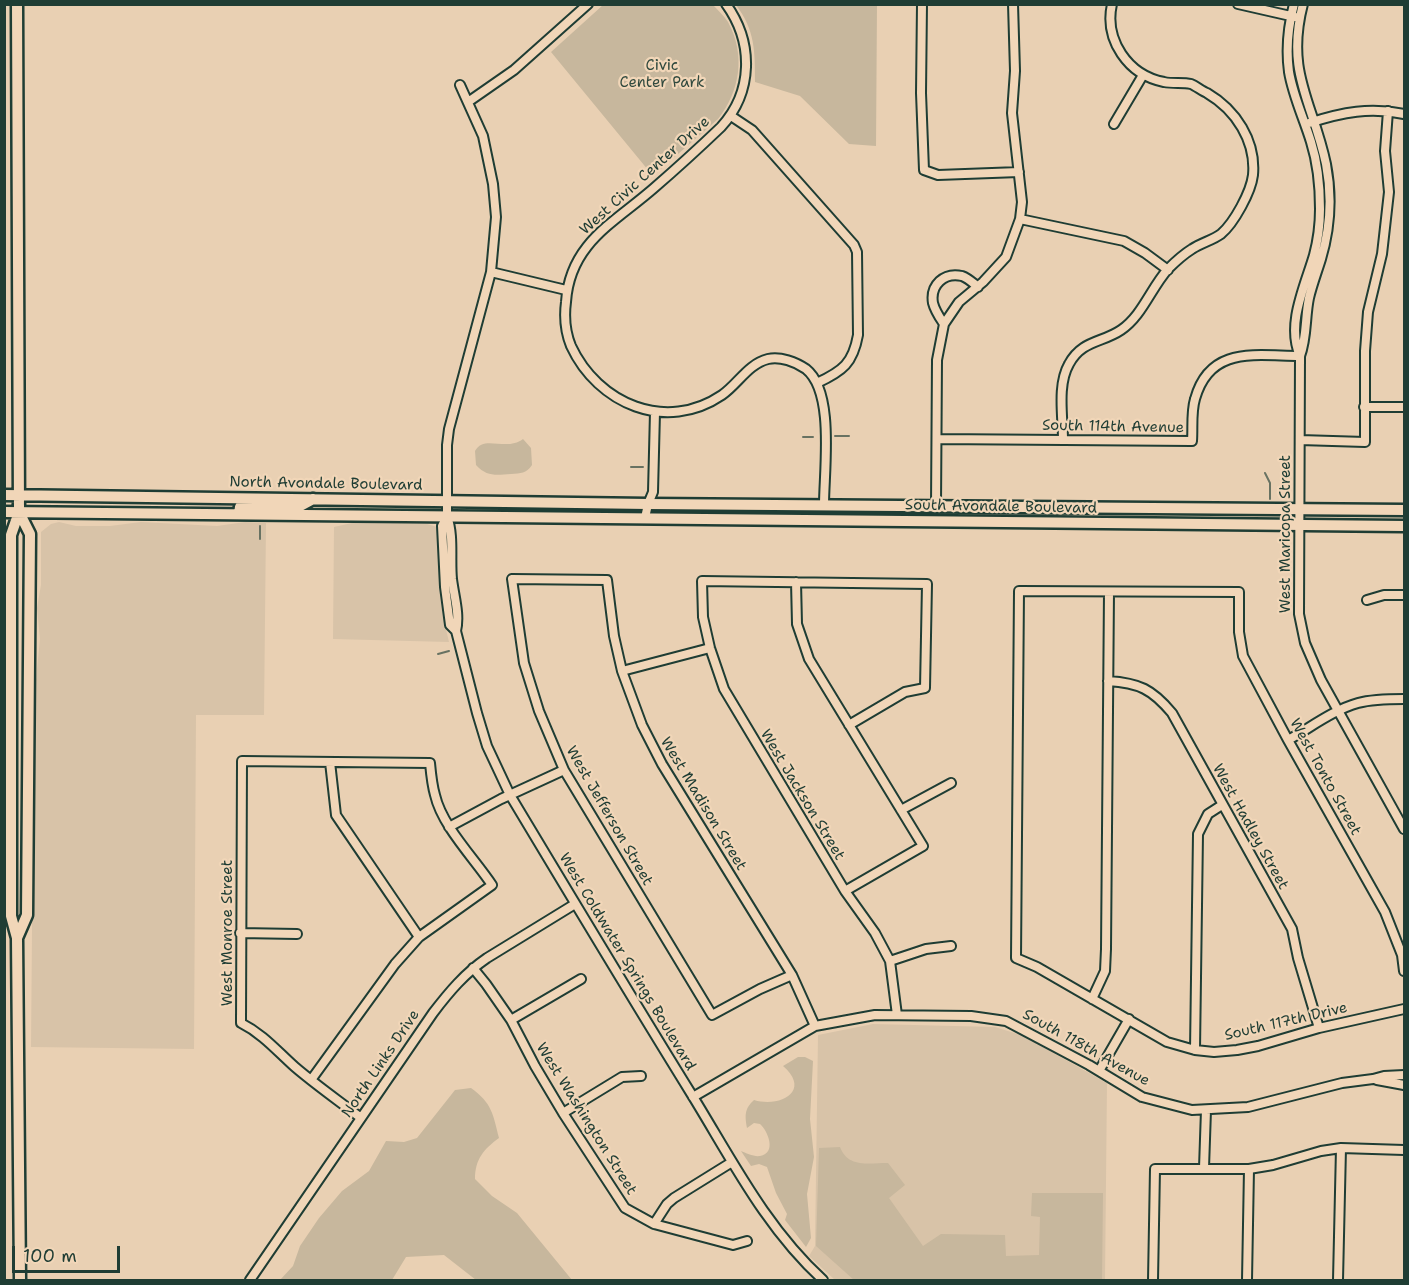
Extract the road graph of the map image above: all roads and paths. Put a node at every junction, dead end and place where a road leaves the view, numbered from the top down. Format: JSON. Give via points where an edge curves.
{"nodes":[{"id":1,"x":17,"y":4,"type":"edge"},
{"id":2,"x":588,"y":4,"type":"edge"},
{"id":3,"x":726,"y":4,"type":"edge"},
{"id":4,"x":922,"y":4,"type":"edge"},
{"id":5,"x":1013,"y":4,"type":"edge"},
{"id":6,"x":1112,"y":4,"type":"edge"},
{"id":7,"x":1238,"y":4,"type":"edge"},
{"id":8,"x":1294,"y":4,"type":"edge"},
{"id":9,"x":1303,"y":4,"type":"edge"},
{"id":10,"x":1295,"y":17,"type":"junction"},
{"id":11,"x":1143,"y":75,"type":"junction"},
{"id":12,"x":460,"y":86,"type":"dead end"},
{"id":13,"x":468,"y":102,"type":"junction"},
{"id":14,"x":1388,"y":111,"type":"junction"},
{"id":15,"x":1404,"y":114,"type":"edge"},
{"id":16,"x":731,"y":116,"type":"junction"},
{"id":17,"x":1309,"y":123,"type":"junction"},
{"id":18,"x":1114,"y":124,"type":"dead end"},
{"id":19,"x":1019,"y":172,"type":"junction"},
{"id":20,"x":1020,"y":219,"type":"junction"},
{"id":21,"x":1168,"y":270,"type":"junction"},
{"id":22,"x":491,"y":272,"type":"junction"},
{"id":23,"x":978,"y":287,"type":"junction"},
{"id":24,"x":566,"y":290,"type":"junction"},
{"id":25,"x":944,"y":324,"type":"junction"},
{"id":26,"x":1300,"y":356,"type":"junction"},
{"id":27,"x":818,"y":383,"type":"junction"},
{"id":28,"x":1364,"y":407,"type":"junction"},
{"id":29,"x":1404,"y":407,"type":"edge"},
{"id":30,"x":655,"y":412,"type":"junction"},
{"id":31,"x":937,"y":439,"type":"junction"},
{"id":32,"x":1063,"y":440,"type":"junction"},
{"id":33,"x":1300,"y":440,"type":"junction"},
{"id":34,"x":4,"y":495,"type":"edge"},
{"id":35,"x":19,"y":496,"type":"junction"},
{"id":36,"x":228,"y":498,"type":"junction"},
{"id":37,"x":314,"y":499,"type":"junction"},
{"id":38,"x":447,"y":500,"type":"junction"},
{"id":39,"x":648,"y":504,"type":"junction"},
{"id":40,"x":824,"y":504,"type":"junction"},
{"id":41,"x":936,"y":505,"type":"junction"},
{"id":42,"x":1299,"y":509,"type":"junction"},
{"id":43,"x":1404,"y":510,"type":"edge"},
{"id":44,"x":4,"y":512,"type":"edge"},
{"id":45,"x":19,"y":512,"type":"junction"},
{"id":46,"x":163,"y":513,"type":"junction"},
{"id":47,"x":239,"y":514,"type":"junction"},
{"id":48,"x":447,"y":516,"type":"junction"},
{"id":49,"x":598,"y":518,"type":"joint"},
{"id":50,"x":645,"y":518,"type":"junction"},
{"id":51,"x":823,"y":520,"type":"junction"},
{"id":52,"x":1299,"y":525,"type":"junction"},
{"id":53,"x":1404,"y":526,"type":"edge"},
{"id":54,"x":512,"y":579,"type":"joint"},
{"id":55,"x":796,"y":582,"type":"junction"},
{"id":56,"x":1109,"y":592,"type":"junction"},
{"id":57,"x":1404,"y":595,"type":"edge"},
{"id":58,"x":1367,"y":600,"type":"dead end"},
{"id":59,"x":710,"y":648,"type":"junction"},
{"id":60,"x":622,"y":671,"type":"junction"},
{"id":61,"x":1108,"y":681,"type":"junction"},
{"id":62,"x":1404,"y":699,"type":"edge"},
{"id":63,"x":12,"y":710,"type":"junction"},
{"id":64,"x":1339,"y":711,"type":"junction"},
{"id":65,"x":849,"y":725,"type":"junction"},
{"id":66,"x":1288,"y":740,"type":"junction"},
{"id":67,"x":330,"y":762,"type":"junction"},
{"id":68,"x":564,"y":770,"type":"junction"},
{"id":69,"x":28,"y":782,"type":"junction"},
{"id":70,"x":951,"y":783,"type":"dead end"},
{"id":71,"x":12,"y":788,"type":"junction"},
{"id":72,"x":510,"y":795,"type":"junction"},
{"id":73,"x":1222,"y":805,"type":"junction"},
{"id":74,"x":901,"y":810,"type":"junction"},
{"id":75,"x":449,"y":827,"type":"junction"},
{"id":76,"x":1404,"y":829,"type":"edge"},
{"id":77,"x":27,"y":851,"type":"junction"},
{"id":78,"x":844,"y":891,"type":"junction"},
{"id":79,"x":575,"y":904,"type":"junction"},
{"id":80,"x":240,"y":933,"type":"junction"},
{"id":81,"x":297,"y":934,"type":"dead end"},
{"id":82,"x":419,"y":937,"type":"junction"},
{"id":83,"x":17,"y":938,"type":"junction"},
{"id":84,"x":951,"y":946,"type":"dead end"},
{"id":85,"x":1403,"y":955,"type":"edge"},
{"id":86,"x":890,"y":961,"type":"junction"},
{"id":87,"x":473,"y":968,"type":"junction"},
{"id":88,"x":1404,"y":971,"type":"edge"},
{"id":89,"x":792,"y":975,"type":"junction"},
{"id":90,"x":581,"y":979,"type":"dead end"},
{"id":91,"x":1092,"y":999,"type":"junction"},
{"id":92,"x":1404,"y":1009,"type":"edge"},
{"id":93,"x":897,"y":1015,"type":"junction"},
{"id":94,"x":1129,"y":1019,"type":"junction"},
{"id":95,"x":511,"y":1020,"type":"junction"},
{"id":96,"x":815,"y":1026,"type":"junction"},
{"id":97,"x":1319,"y":1028,"type":"junction"},
{"id":98,"x":1195,"y":1050,"type":"junction"},
{"id":99,"x":1099,"y":1071,"type":"junction"},
{"id":100,"x":1404,"y":1075,"type":"edge"},
{"id":101,"x":641,"y":1076,"type":"dead end"},
{"id":102,"x":1373,"y":1079,"type":"junction"},
{"id":103,"x":311,"y":1080,"type":"junction"},
{"id":104,"x":1404,"y":1085,"type":"edge"},
{"id":105,"x":693,"y":1097,"type":"junction"},
{"id":106,"x":1206,"y":1110,"type":"junction"},
{"id":107,"x":563,"y":1113,"type":"junction"},
{"id":108,"x":362,"y":1118,"type":"junction"},
{"id":109,"x":1341,"y":1149,"type":"junction"},
{"id":110,"x":1404,"y":1150,"type":"edge"},
{"id":111,"x":732,"y":1162,"type":"junction"},
{"id":112,"x":1204,"y":1168,"type":"junction"},
{"id":113,"x":1249,"y":1169,"type":"junction"},
{"id":114,"x":654,"y":1224,"type":"junction"},
{"id":115,"x":747,"y":1241,"type":"dead end"},
{"id":116,"x":20,"y":1281,"type":"edge"},
{"id":117,"x":250,"y":1281,"type":"edge"},
{"id":118,"x":823,"y":1281,"type":"edge"},
{"id":119,"x":1153,"y":1281,"type":"edge"},
{"id":120,"x":1247,"y":1281,"type":"edge"},
{"id":121,"x":1338,"y":1281,"type":"edge"}],
"edges":[{"from":1,"to":35,"type":"main road"},
{"from":2,"to":13,"type":"street","via":[[514,70]]},
{"from":3,"to":16,"type":"street","name":"West Civic Center Drive","via":[[736,19],[747,57],[746,78]]},
{"from":4,"to":19,"type":"street","via":[[924,170],[938,174]]},
{"from":5,"to":19,"type":"street","via":[[1012,113]]},
{"from":6,"to":11,"type":"street","via":[[1114,42],[1125,61]]},
{"from":7,"to":10,"type":"street"},
{"from":8,"to":10,"type":"street","name":"West Maricopa Street"},
{"from":9,"to":10,"type":"street","name":"West Maricopa Street"},
{"from":10,"to":17,"type":"street","name":"West Maricopa Street","via":[[1298,69]]},
{"from":11,"to":18,"type":"street"},
{"from":11,"to":21,"type":"street","via":[[1163,82],[1191,84],[1218,100],[1236,117],[1253,153],[1253,178],[1238,213],[1220,234],[1191,249]]},
{"from":12,"to":13,"type":"street"},
{"from":13,"to":22,"type":"street","via":[[483,136],[494,184]]},
{"from":14,"to":15,"type":"street"},
{"from":14,"to":17,"type":"street","via":[[1348,112]]},
{"from":14,"to":28,"type":"street","via":[[1385,151],[1389,192],[1383,254],[1368,312]]},
{"from":16,"to":24,"type":"street","name":"West Civic Center Drive","via":[[587,246],[571,271]]},
{"from":16,"to":27,"type":"street","via":[[752,130],[857,252],[856,347],[845,366]]},
{"from":17,"to":26,"type":"street","name":"West Maricopa Street","via":[[1318,173],[1320,218],[1299,305],[1296,346]]},
{"from":19,"to":20,"type":"street"},
{"from":20,"to":21,"type":"street","via":[[1124,241]]},
{"from":20,"to":23,"type":"street","via":[[1006,257]]},
{"from":21,"to":32,"type":"street","via":[[1122,330],[1090,342],[1069,363],[1063,379]]},
{"from":22,"to":24,"type":"street"},
{"from":22,"to":38,"type":"street","name":"West Coldwater Springs Boulevard","via":[[449,429]]},
{"from":23,"to":25,"type":"street","via":[[959,302]]},
{"from":23,"to":25,"type":"street","via":[[962,276],[940,280],[933,303]]},
{"from":24,"to":30,"type":"street","name":"West Civic Center Drive","via":[[564,318],[568,336],[587,372],[622,401]]},
{"from":25,"to":31,"type":"street","via":[[937,360]]},
{"from":26,"to":32,"type":"street","name":"South 114th Avenue","via":[[1243,355],[1220,362],[1204,375],[1194,401],[1192,441]]},
{"from":26,"to":33,"type":"street","name":"West Maricopa Street"},
{"from":27,"to":30,"type":"street","name":"West Civic Center Drive","via":[[798,365],[769,358],[750,368],[708,403],[675,412]]},
{"from":27,"to":40,"type":"street","via":[[825,418]]},
{"from":28,"to":29,"type":"street"},
{"from":28,"to":33,"type":"street","via":[[1365,442]]},
{"from":30,"to":39,"type":"street","via":[[653,492]]},
{"from":31,"to":32,"type":"street","name":"South 114th Avenue"},
{"from":31,"to":41,"type":"street"},
{"from":33,"to":42,"type":"street","name":"West Maricopa Street"},
{"from":34,"to":35,"type":"main road","name":"North Avondale Boulevard"},
{"from":35,"to":36,"type":"main road","name":"North Avondale Boulevard"},
{"from":35,"to":45,"type":"main road"},
{"from":36,"to":37,"type":"main road","name":"North Avondale Boulevard"},
{"from":36,"to":46,"type":"main road","via":[[224,506],[176,506]]},
{"from":37,"to":38,"type":"main road","name":"North Avondale Boulevard"},
{"from":37,"to":47,"type":"main road","via":[[300,506],[244,506]]},
{"from":38,"to":39,"type":"main road","name":"North Avondale Boulevard"},
{"from":38,"to":48,"type":"street","name":"West Coldwater Springs Boulevard"},
{"from":39,"to":40,"type":"main road","name":"South Avondale Boulevard"},
{"from":39,"to":50,"type":"street"},
{"from":40,"to":41,"type":"main road","name":"South Avondale Boulevard"},
{"from":40,"to":51,"type":"main road"},
{"from":41,"to":42,"type":"main road","name":"South Avondale Boulevard"},
{"from":42,"to":43,"type":"main road","name":"South Avondale Boulevard"},
{"from":42,"to":52,"type":"street","name":"West Maricopa Street"},
{"from":44,"to":45,"type":"main road","name":"North Avondale Boulevard"},
{"from":45,"to":46,"type":"main road","name":"North Avondale Boulevard"},
{"from":45,"to":63,"type":"main road","via":[[11,536]]},
{"from":45,"to":69,"type":"main road","via":[[30,534]]},
{"from":46,"to":47,"type":"main road","name":"North Avondale Boulevard"},
{"from":47,"to":48,"type":"main road","name":"North Avondale Boulevard"},
{"from":48,"to":49,"type":"main road","name":"North Avondale Boulevard"},
{"from":48,"to":72,"type":"street","name":"West Coldwater Springs Boulevard","via":[[451,527],[456,631],[487,746]]},
{"from":49,"to":50,"type":"main road","name":"South Avondale Boulevard"},
{"from":50,"to":51,"type":"main road","name":"South Avondale Boulevard"},
{"from":51,"to":52,"type":"main road","name":"South Avondale Boulevard"},
{"from":52,"to":53,"type":"main road","name":"South Avondale Boulevard"},
{"from":52,"to":64,"type":"street","name":"West Maricopa Street","via":[[1301,629],[1310,658]]},
{"from":54,"to":60,"type":"street","name":"West Madison Street","via":[[607,580]]},
{"from":54,"to":68,"type":"street","name":"West Jefferson Street","via":[[524,663]]},
{"from":55,"to":59,"type":"street","name":"West Jackson Street","via":[[702,581]]},
{"from":55,"to":65,"type":"street","via":[[801,640]]},
{"from":55,"to":65,"type":"street","via":[[927,584],[925,688],[905,692]]},
{"from":56,"to":61,"type":"street"},
{"from":56,"to":66,"type":"street","name":"West Tonto Street","via":[[1239,592],[1243,656]]},
{"from":56,"to":91,"type":"street","name":"South 117th Drive","via":[[1019,591],[1016,958]]},
{"from":57,"to":58,"type":"street"},
{"from":59,"to":60,"type":"street"},
{"from":59,"to":78,"type":"street","name":"West Jackson Street","via":[[724,690]]},
{"from":60,"to":89,"type":"street","name":"West Madison Street","via":[[662,764]]},
{"from":61,"to":73,"type":"street","name":"West Hadley Street","via":[[1132,682],[1160,698]]},
{"from":61,"to":91,"type":"street","via":[[1105,971]]},
{"from":62,"to":64,"type":"street","via":[[1357,703]]},
{"from":63,"to":69,"type":"main road","via":[[17,717],[17,769]]},
{"from":63,"to":71,"type":"main road"},
{"from":64,"to":66,"type":"street"},
{"from":64,"to":76,"type":"street","name":"West Maricopa Street"},
{"from":65,"to":74,"type":"street"},
{"from":66,"to":85,"type":"street","name":"West Tonto Street","via":[[1385,912]]},
{"from":67,"to":75,"type":"street","via":[[430,763],[435,797]]},
{"from":67,"to":80,"type":"street","name":"West Monroe Street","via":[[242,761]]},
{"from":67,"to":82,"type":"street","via":[[336,815]]},
{"from":68,"to":72,"type":"street"},
{"from":68,"to":89,"type":"street","name":"West Jefferson Street","via":[[712,1015]]},
{"from":69,"to":77,"type":"main road"},
{"from":70,"to":74,"type":"street"},
{"from":71,"to":77,"type":"main road","via":[[19,797],[18,831]]},
{"from":71,"to":83,"type":"main road","via":[[11,916]]},
{"from":72,"to":75,"type":"street"},
{"from":72,"to":79,"type":"street","name":"West Coldwater Springs Boulevard"},
{"from":73,"to":97,"type":"street","name":"West Hadley Street","via":[[1292,929]]},
{"from":73,"to":98,"type":"street","via":[[1208,814],[1198,834]]},
{"from":74,"to":78,"type":"street","via":[[922,846]]},
{"from":75,"to":82,"type":"street","via":[[492,885]]},
{"from":77,"to":83,"type":"main road","via":[[27,915]]},
{"from":78,"to":86,"type":"street","name":"West Jackson Street"},
{"from":79,"to":87,"type":"street","name":"North Links Drive"},
{"from":79,"to":105,"type":"street","name":"West Coldwater Springs Boulevard"},
{"from":80,"to":81,"type":"street"},
{"from":80,"to":103,"type":"street","name":"West Monroe Street","via":[[241,1023],[256,1030]]},
{"from":82,"to":103,"type":"street"},
{"from":83,"to":116,"type":"main road"},
{"from":84,"to":86,"type":"street","via":[[926,949]]},
{"from":85,"to":88,"type":"street","name":"West Tonto Street"},
{"from":86,"to":93,"type":"street","name":"West Jackson Street"},
{"from":87,"to":95,"type":"street","name":"West Washington Street"},
{"from":87,"to":108,"type":"street","name":"North Links Drive","via":[[433,1012]]},
{"from":89,"to":96,"type":"street","name":"West Madison Street"},
{"from":90,"to":95,"type":"street"},
{"from":91,"to":94,"type":"street","name":"South 117th Drive"},
{"from":92,"to":97,"type":"street","name":"South 117th Drive"},
{"from":93,"to":96,"type":"street","name":"South 118th Avenue","via":[[864,1016]]},
{"from":93,"to":99,"type":"street","name":"South 118th Avenue","via":[[978,1016],[1006,1021]]},
{"from":94,"to":98,"type":"street","name":"South 117th Drive","via":[[1167,1041]]},
{"from":94,"to":99,"type":"street"},
{"from":95,"to":107,"type":"street","name":"West Washington Street"},
{"from":96,"to":105,"type":"street","name":"South 118th Avenue"},
{"from":97,"to":98,"type":"street","name":"South 117th Drive","via":[[1237,1050]]},
{"from":99,"to":106,"type":"street","name":"South 118th Avenue","via":[[1142,1097]]},
{"from":100,"to":102,"type":"street","name":"South 118th Avenue"},
{"from":101,"to":107,"type":"street","via":[[622,1077]]},
{"from":102,"to":104,"type":"street","name":"South 118th Avenue"},
{"from":102,"to":106,"type":"street","name":"South 118th Avenue","via":[[1342,1083],[1255,1106]]},
{"from":103,"to":108,"type":"street","name":"West Monroe Street"},
{"from":105,"to":111,"type":"street","name":"West Coldwater Springs Boulevard"},
{"from":106,"to":112,"type":"street"},
{"from":107,"to":114,"type":"street","name":"West Washington Street","via":[[625,1208]]},
{"from":108,"to":117,"type":"street","name":"North Links Drive"},
{"from":109,"to":110,"type":"street"},
{"from":109,"to":113,"type":"street"},
{"from":109,"to":121,"type":"street"},
{"from":111,"to":114,"type":"street","via":[[674,1198]]},
{"from":111,"to":118,"type":"street","name":"West Coldwater Springs Boulevard","via":[[780,1234]]},
{"from":112,"to":113,"type":"street"},
{"from":112,"to":119,"type":"street","via":[[1155,1169]]},
{"from":113,"to":120,"type":"street"},
{"from":114,"to":115,"type":"street","name":"West Washington Street","via":[[734,1245]]}]}
